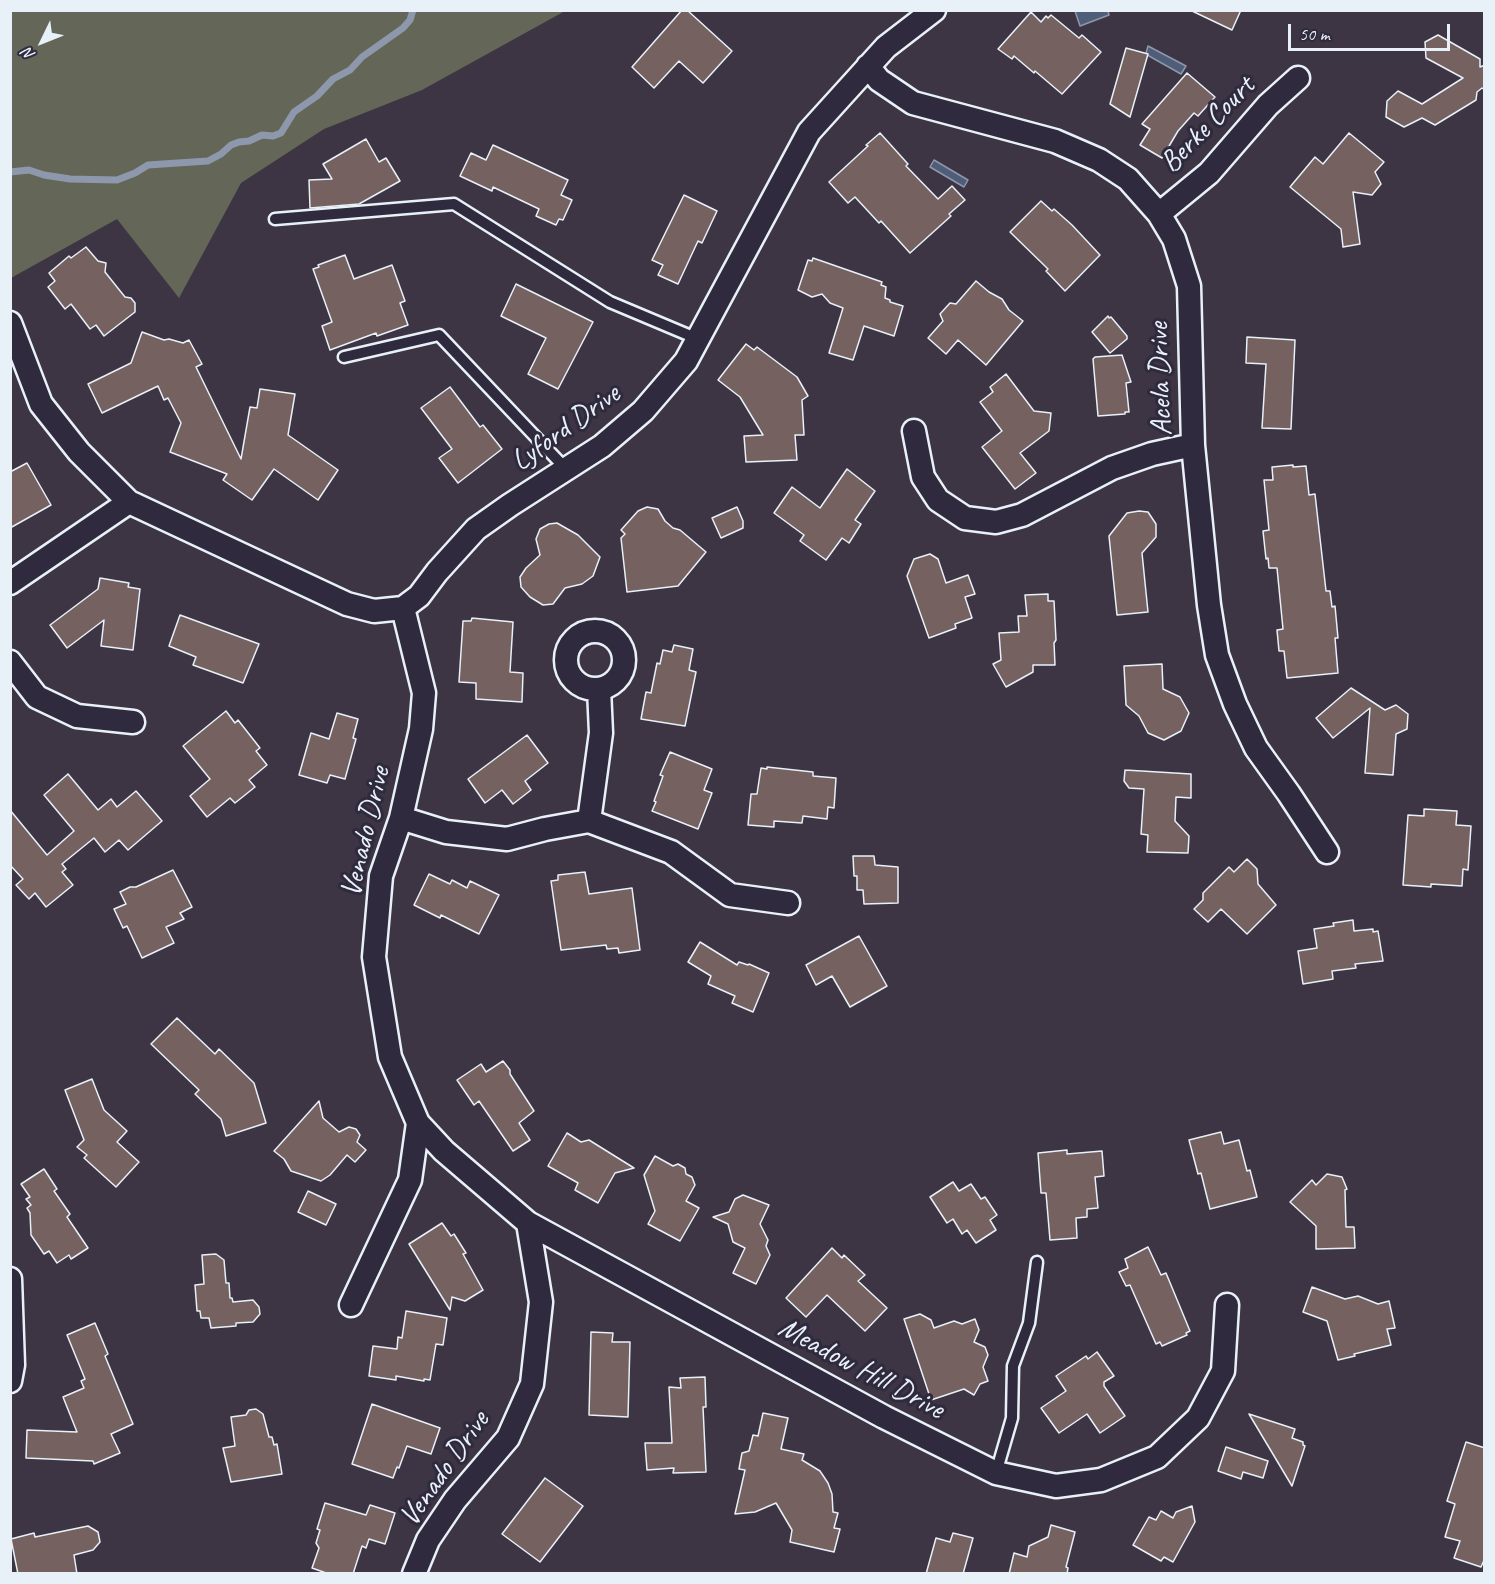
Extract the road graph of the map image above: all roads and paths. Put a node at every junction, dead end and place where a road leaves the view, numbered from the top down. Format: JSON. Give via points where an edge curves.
{"nodes":[{"id":1,"x":934,"y":10,"type":"edge"},
{"id":2,"x":868,"y":66,"type":"junction"},
{"id":3,"x":1298,"y":78,"type":"dead end"},
{"id":4,"x":1159,"y":214,"type":"junction"},
{"id":5,"x":274,"y":219,"type":"dead end"},
{"id":6,"x":10,"y":323,"type":"edge"},
{"id":7,"x":698,"y":339,"type":"junction"},
{"id":8,"x":344,"y":357,"type":"dead end"},
{"id":9,"x":914,"y":431,"type":"dead end"},
{"id":10,"x":1193,"y":445,"type":"junction"},
{"id":11,"x":566,"y":469,"type":"junction"},
{"id":12,"x":129,"y":502,"type":"junction"},
{"id":13,"x":10,"y":583,"type":"edge"},
{"id":14,"x":403,"y":608,"type":"junction"},
{"id":15,"x":10,"y":662,"type":"edge"},
{"id":16,"x":599,"y":689,"type":"dead end"},
{"id":17,"x":133,"y":722,"type":"dead end"},
{"id":18,"x":401,"y":818,"type":"junction"},
{"id":19,"x":589,"y":821,"type":"junction"},
{"id":20,"x":1327,"y":852,"type":"dead end"},
{"id":21,"x":788,"y":903,"type":"dead end"},
{"id":22,"x":418,"y":1123,"type":"junction"},
{"id":23,"x":528,"y":1223,"type":"junction"},
{"id":24,"x":1037,"y":1262,"type":"dead end"},
{"id":25,"x":10,"y":1279,"type":"edge"},
{"id":26,"x":351,"y":1305,"type":"dead end"},
{"id":27,"x":1227,"y":1305,"type":"dead end"},
{"id":28,"x":10,"y":1381,"type":"edge"},
{"id":29,"x":996,"y":1473,"type":"junction"},
{"id":30,"x":414,"y":1574,"type":"edge"}],
"edges":[{"from":1,"to":2,"type":"street","name":"Lyford Drive"},
{"from":2,"to":4,"type":"street","name":"Acela Drive","via":[[886,86],[913,104],[1055,141],[1099,160],[1128,179]]},
{"from":2,"to":7,"type":"street","name":"Lyford Drive","via":[[809,132]]},
{"from":3,"to":4,"type":"street","name":"Berke Court","via":[[1268,105],[1209,173]]},
{"from":4,"to":10,"type":"street","name":"Acela Drive","via":[[1174,239],[1188,286]]},
{"from":5,"to":7,"type":"lane","via":[[454,204],[610,302]]},
{"from":6,"to":12,"type":"street","via":[[41,404],[79,452]]},
{"from":7,"to":11,"type":"street","name":"Lyford Drive","via":[[686,361],[643,411],[602,446]]},
{"from":8,"to":11,"type":"lane","via":[[439,335]]},
{"from":9,"to":10,"type":"street","via":[[924,477],[938,500],[965,518],[996,522],[1022,515],[1112,468]]},
{"from":10,"to":20,"type":"street","name":"Acela Drive","via":[[1217,655],[1256,748]]},
{"from":11,"to":14,"type":"street","name":"Lyford Drive","via":[[476,529],[419,596]]},
{"from":12,"to":13,"type":"street"},
{"from":12,"to":14,"type":"street","via":[[346,604],[374,612]]},
{"from":14,"to":18,"type":"street","name":"Venado Drive","via":[[424,693],[421,729]]},
{"from":15,"to":17,"type":"street","via":[[38,697],[77,716]]},
{"from":16,"to":19,"type":"street","via":[[601,733]]},
{"from":18,"to":19,"type":"street","via":[[446,832],[507,839]]},
{"from":18,"to":22,"type":"street","name":"Venado Drive","via":[[381,876],[374,957],[390,1057]]},
{"from":19,"to":21,"type":"street","via":[[671,852],[730,895]]},
{"from":22,"to":23,"type":"street","name":"Meadow Hill Drive","via":[[444,1151]]},
{"from":22,"to":26,"type":"street","via":[[410,1180]]},
{"from":23,"to":29,"type":"street","name":"Meadow Hill Drive","via":[[884,1417]]},
{"from":23,"to":30,"type":"street","name":"Venado Drive","via":[[540,1302],[532,1384],[508,1438],[455,1500],[428,1540]]},
{"from":24,"to":29,"type":"lane","via":[[1029,1323],[1013,1366],[1012,1418]]},
{"from":25,"to":28,"type":"street","via":[[14,1365]]},
{"from":27,"to":29,"type":"street","name":"Meadow Hill Drive","via":[[1223,1371],[1198,1418],[1157,1457],[1101,1480],[1056,1486]]}]}
